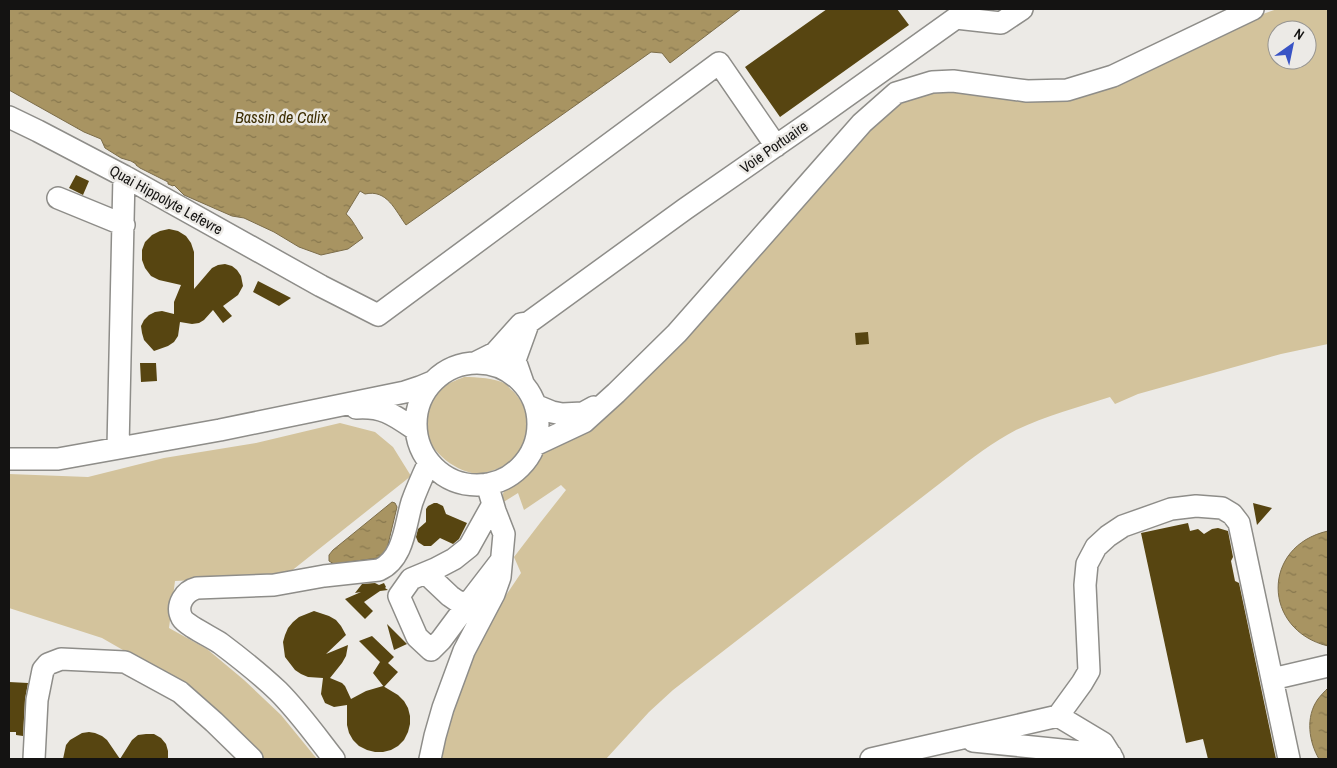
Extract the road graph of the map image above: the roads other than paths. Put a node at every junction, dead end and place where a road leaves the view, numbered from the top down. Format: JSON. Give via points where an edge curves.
{"nodes":[{"id":1,"x":1022,"y":9,"type":"edge"},
{"id":2,"x":1252,"y":9,"type":"edge"},
{"id":3,"x":9,"y":117,"type":"edge"},
{"id":4,"x":776,"y":146,"type":"junction"},
{"id":5,"x":124,"y":176,"type":"junction"},
{"id":6,"x":58,"y":198,"type":"dead end"},
{"id":7,"x":124,"y":225,"type":"junction"},
{"id":8,"x":531,"y":321,"type":"junction"},
{"id":9,"x":477,"y":362,"type":"junction"},
{"id":10,"x":432,"y":382,"type":"junction"},
{"id":11,"x":523,"y":383,"type":"junction"},
{"id":12,"x":608,"y":400,"type":"junction"},
{"id":13,"x":536,"y":405,"type":"junction"},
{"id":14,"x":301,"y":414,"type":"junction"},
{"id":15,"x":416,"y":430,"type":"junction"},
{"id":16,"x":535,"y":445,"type":"junction"},
{"id":17,"x":118,"y":448,"type":"junction"},
{"id":18,"x":9,"y":459,"type":"edge"},
{"id":19,"x":429,"y":462,"type":"junction"},
{"id":20,"x":490,"y":494,"type":"junction"},
{"id":21,"x":503,"y":558,"type":"junction"},
{"id":22,"x":435,"y":569,"type":"junction"},
{"id":23,"x":470,"y":601,"type":"junction"},
{"id":24,"x":1328,"y":666,"type":"edge"},
{"id":25,"x":1272,"y":678,"type":"junction"},
{"id":26,"x":1058,"y":716,"type":"junction"},
{"id":27,"x":958,"y":739,"type":"junction"},
{"id":28,"x":1112,"y":757,"type":"edge"},
{"id":29,"x":34,"y":759,"type":"edge"},
{"id":30,"x":252,"y":759,"type":"edge"},
{"id":31,"x":334,"y":759,"type":"edge"},
{"id":32,"x":430,"y":759,"type":"edge"},
{"id":33,"x":871,"y":759,"type":"edge"},
{"id":34,"x":1289,"y":759,"type":"edge"}],
"edges":[{"from":1,"to":4,"type":"street","name":"Voie Portuaire","via":[[1001,23],[956,18]]},
{"from":2,"to":12,"type":"street","via":[[1113,76],[1067,90],[1027,91],[953,81],[932,82],[896,93],[862,122],[677,333]]},
{"from":3,"to":5,"type":"street","name":"Quai Hippolyte Lefevre"},
{"from":4,"to":5,"type":"street","name":"Quai Hippolyte Lefevre","via":[[719,63],[378,315]]},
{"from":4,"to":8,"type":"street","name":"Voie Portuaire"},
{"from":5,"to":7,"type":"street"},
{"from":6,"to":7,"type":"street"},
{"from":7,"to":17,"type":"street"},
{"from":8,"to":9,"type":"street","name":"Voie Portuaire","via":[[521,324],[495,353]]},
{"from":8,"to":11,"type":"street","via":[[515,360]]},
{"from":9,"to":10,"type":"street","via":[[452,367]]},
{"from":9,"to":11,"type":"street","via":[[510,372]]},
{"from":10,"to":14,"type":"street","via":[[405,392]]},
{"from":10,"to":15,"type":"street","via":[[418,404]]},
{"from":11,"to":13,"type":"street"},
{"from":12,"to":13,"type":"street","via":[[583,413],[562,414]]},
{"from":12,"to":16,"type":"street","via":[[584,422]]},
{"from":13,"to":16,"type":"street"},
{"from":14,"to":15,"type":"street","via":[[370,407],[385,410]]},
{"from":14,"to":17,"type":"street"},
{"from":15,"to":19,"type":"street","via":[[422,452]]},
{"from":16,"to":20,"type":"street","via":[[522,465]]},
{"from":17,"to":18,"type":"street","via":[[58,458]]},
{"from":19,"to":20,"type":"street","via":[[447,477]]},
{"from":19,"to":31,"type":"street","via":[[412,504],[404,537],[387,567],[274,585],[197,588],[190,590],[182,601],[182,618],[218,641],[279,692]]},
{"from":20,"to":21,"type":"street","via":[[504,534]]},
{"from":20,"to":22,"type":"street","via":[[469,547],[454,560]]},
{"from":21,"to":23,"type":"street"},
{"from":21,"to":32,"type":"street","via":[[494,594],[464,651],[446,697]]},
{"from":22,"to":23,"type":"street","via":[[432,579],[450,596],[460,603]]},
{"from":22,"to":23,"type":"street","via":[[411,579],[399,596],[417,637],[431,650]]},
{"from":24,"to":25,"type":"street"},
{"from":25,"to":26,"type":"street","via":[[1239,523],[1222,508],[1170,508],[1123,526],[1096,547],[1087,564],[1085,585],[1089,671]]},
{"from":25,"to":34,"type":"street"},
{"from":26,"to":27,"type":"street"},
{"from":26,"to":28,"type":"street","via":[[1103,743]]},
{"from":27,"to":28,"type":"street"},
{"from":27,"to":33,"type":"street"},
{"from":29,"to":30,"type":"street","via":[[37,700],[43,670],[48,664],[61,659],[125,662],[180,692]]}]}
